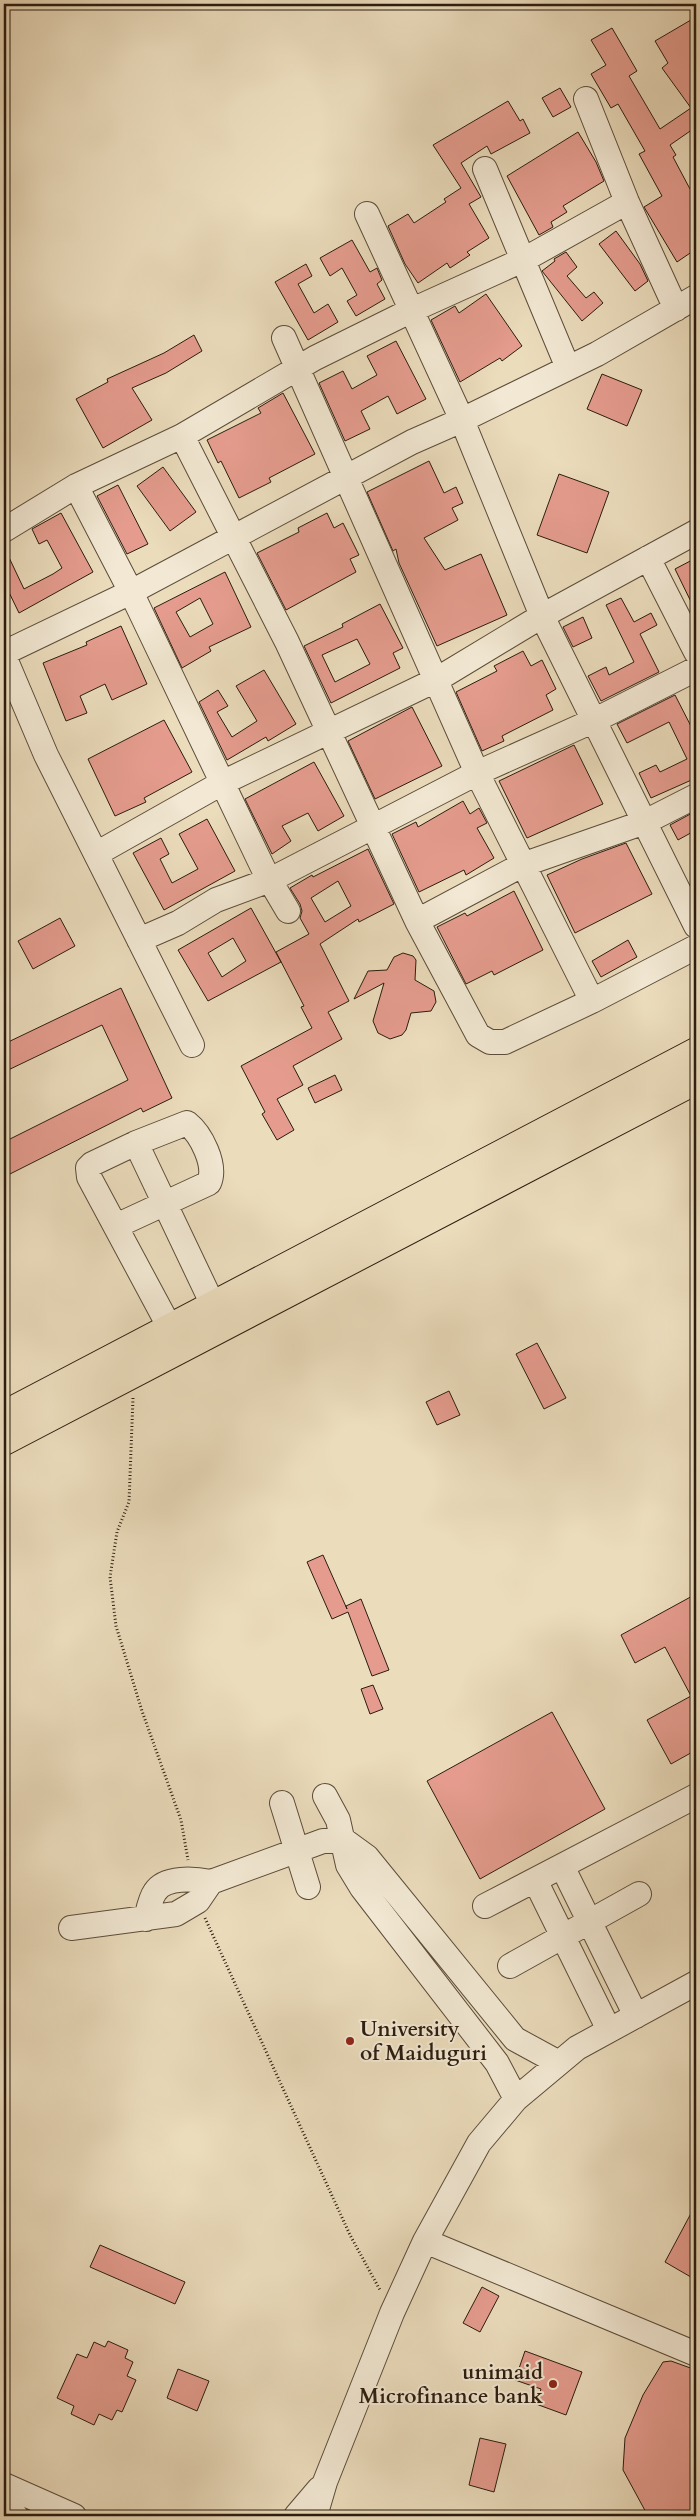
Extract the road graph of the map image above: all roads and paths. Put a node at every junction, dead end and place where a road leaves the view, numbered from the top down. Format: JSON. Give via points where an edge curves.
{"nodes":[{"id":1,"x":586,"y":99,"type":"dead end"},
{"id":2,"x":486,"y":170,"type":"dead end"},
{"id":3,"x":627,"y":202,"type":"junction"},
{"id":4,"x":367,"y":214,"type":"dead end"},
{"id":5,"x":524,"y":259,"type":"junction"},
{"id":6,"x":696,"y":297,"type":"edge"},
{"id":7,"x":676,"y":309,"type":"junction"},
{"id":8,"x":410,"y":311,"type":"junction"},
{"id":9,"x":284,"y":338,"type":"dead end"},
{"id":10,"x":568,"y":368,"type":"junction"},
{"id":11,"x":300,"y":369,"type":"junction"},
{"id":12,"x":462,"y":420,"type":"junction"},
{"id":13,"x":182,"y":436,"type":"junction"},
{"id":14,"x":347,"y":477,"type":"junction"},
{"id":15,"x":76,"y":486,"type":"junction"},
{"id":16,"x":4,"y":530,"type":"edge"},
{"id":17,"x":696,"y":532,"type":"edge"},
{"id":18,"x":235,"y":537,"type":"junction"},
{"id":19,"x":648,"y":558,"type":"junction"},
{"id":20,"x":131,"y":592,"type":"junction"},
{"id":21,"x":542,"y":616,"type":"junction"},
{"id":22,"x":696,"y":652,"type":"edge"},
{"id":23,"x":4,"y":654,"type":"edge"},
{"id":24,"x":696,"y":669,"type":"edge"},
{"id":25,"x":436,"y":680,"type":"junction"},
{"id":26,"x":595,"y":720,"type":"junction"},
{"id":27,"x":328,"y":733,"type":"junction"},
{"id":28,"x":477,"y":773,"type":"junction"},
{"id":29,"x":222,"y":783,"type":"junction"},
{"id":30,"x":696,"y":796,"type":"edge"},
{"id":31,"x":645,"y":822,"type":"junction"},
{"id":32,"x":374,"y":825,"type":"junction"},
{"id":33,"x":96,"y":854,"type":"junction"},
{"id":34,"x":522,"y":866,"type":"junction"},
{"id":35,"x":270,"y":880,"type":"junction"},
{"id":36,"x":288,"y":910,"type":"dead end"},
{"id":37,"x":417,"y":920,"type":"junction"},
{"id":38,"x":696,"y":926,"type":"edge"},
{"id":39,"x":139,"y":940,"type":"junction"},
{"id":40,"x":696,"y":947,"type":"edge"},
{"id":41,"x":592,"y":1001,"type":"junction"},
{"id":42,"x":192,"y":1045,"type":"dead end"},
{"id":43,"x":696,"y":1052,"type":"edge"},
{"id":44,"x":696,"y":1080,"type":"edge"},
{"id":45,"x":136,"y":1143,"type":"junction"},
{"id":46,"x":165,"y":1204,"type":"junction"},
{"id":47,"x":116,"y":1226,"type":"junction"},
{"id":48,"x":213,"y":1305,"type":"junction"},
{"id":49,"x":170,"y":1328,"type":"junction"},
{"id":50,"x":133,"y":1373,"type":"junction"},
{"id":51,"x":4,"y":1415,"type":"edge"},
{"id":52,"x":4,"y":1441,"type":"edge"},
{"id":53,"x":325,"y":1796,"type":"dead end"},
{"id":54,"x":696,"y":1796,"type":"edge"},
{"id":55,"x":282,"y":1803,"type":"dead end"},
{"id":56,"x":345,"y":1841,"type":"junction"},
{"id":57,"x":295,"y":1851,"type":"junction"},
{"id":58,"x":562,"y":1866,"type":"junction"},
{"id":59,"x":535,"y":1880,"type":"junction"},
{"id":60,"x":200,"y":1887,"type":"junction"},
{"id":61,"x":308,"y":1887,"type":"dead end"},
{"id":62,"x":639,"y":1894,"type":"dead end"},
{"id":63,"x":485,"y":1906,"type":"dead end"},
{"id":64,"x":590,"y":1922,"type":"junction"},
{"id":65,"x":71,"y":1928,"type":"dead end"},
{"id":66,"x":563,"y":1936,"type":"junction"},
{"id":67,"x":510,"y":1966,"type":"dead end"},
{"id":68,"x":696,"y":1983,"type":"edge"},
{"id":69,"x":636,"y":2016,"type":"junction"},
{"id":70,"x":609,"y":2030,"type":"junction"},
{"id":71,"x":559,"y":2063,"type":"junction"},
{"id":72,"x":516,"y":2098,"type":"junction"},
{"id":73,"x":425,"y":2241,"type":"junction"},
{"id":74,"x":392,"y":2313,"type":"junction"},
{"id":75,"x":696,"y":2354,"type":"edge"},
{"id":76,"x":325,"y":2482,"type":"junction"},
{"id":77,"x":4,"y":2485,"type":"edge"},
{"id":78,"x":4,"y":2511,"type":"edge"},
{"id":79,"x":16,"y":2516,"type":"edge"},
{"id":80,"x":74,"y":2516,"type":"edge"},
{"id":81,"x":296,"y":2516,"type":"edge"},
{"id":82,"x":315,"y":2516,"type":"edge"}],
"edges":[{"from":1,"to":3,"type":"street"},
{"from":2,"to":5,"type":"street"},
{"from":3,"to":5,"type":"street"},
{"from":3,"to":7,"type":"street"},
{"from":4,"to":8,"type":"street"},
{"from":5,"to":8,"type":"street"},
{"from":5,"to":10,"type":"street"},
{"from":6,"to":7,"type":"street"},
{"from":7,"to":10,"type":"street"},
{"from":8,"to":11,"type":"street","via":[[315,358]]},
{"from":8,"to":12,"type":"street"},
{"from":9,"to":11,"type":"street"},
{"from":10,"to":12,"type":"street"},
{"from":11,"to":13,"type":"street"},
{"from":11,"to":14,"type":"street"},
{"from":12,"to":14,"type":"street"},
{"from":12,"to":21,"type":"street"},
{"from":13,"to":15,"type":"street"},
{"from":13,"to":18,"type":"street"},
{"from":14,"to":18,"type":"street"},
{"from":14,"to":25,"type":"street"},
{"from":15,"to":16,"type":"street"},
{"from":15,"to":20,"type":"street"},
{"from":17,"to":19,"type":"street"},
{"from":18,"to":20,"type":"street"},
{"from":18,"to":27,"type":"street"},
{"from":19,"to":21,"type":"street"},
{"from":19,"to":22,"type":"street"},
{"from":20,"to":23,"type":"street"},
{"from":20,"to":29,"type":"street"},
{"from":21,"to":25,"type":"street"},
{"from":21,"to":26,"type":"street"},
{"from":23,"to":33,"type":"street","via":[[46,755]]},
{"from":24,"to":26,"type":"street"},
{"from":25,"to":27,"type":"street"},
{"from":25,"to":28,"type":"street"},
{"from":26,"to":28,"type":"street"},
{"from":26,"to":31,"type":"street"},
{"from":27,"to":29,"type":"street"},
{"from":27,"to":32,"type":"street"},
{"from":28,"to":32,"type":"street"},
{"from":28,"to":34,"type":"street"},
{"from":29,"to":33,"type":"street"},
{"from":29,"to":35,"type":"street"},
{"from":30,"to":31,"type":"street"},
{"from":31,"to":34,"type":"street"},
{"from":31,"to":38,"type":"street"},
{"from":32,"to":35,"type":"street"},
{"from":32,"to":37,"type":"street"},
{"from":33,"to":39,"type":"street"},
{"from":34,"to":37,"type":"street"},
{"from":34,"to":41,"type":"street"},
{"from":35,"to":36,"type":"street"},
{"from":35,"to":39,"type":"street","via":[[216,900]]},
{"from":37,"to":41,"type":"street","via":[[478,1035],[490,1042],[505,1042]]},
{"from":39,"to":42,"type":"street"},
{"from":40,"to":41,"type":"street"},
{"from":43,"to":48,"type":"highway"},
{"from":44,"to":50,"type":"highway"},
{"from":45,"to":46,"type":"street"},
{"from":45,"to":46,"type":"street","via":[[187,1123],[193,1128],[212,1164],[209,1183]]},
{"from":45,"to":47,"type":"street","via":[[88,1168],[89,1177]]},
{"from":46,"to":47,"type":"street"},
{"from":46,"to":48,"type":"street"},
{"from":47,"to":49,"type":"street"},
{"from":48,"to":49,"type":"highway"},
{"from":49,"to":51,"type":"highway"},
{"from":50,"to":52,"type":"highway"},
{"from":50,"to":60,"type":"path","via":[[129,1502],[117,1532],[110,1577],[116,1626]]},
{"from":53,"to":56,"type":"street"},
{"from":54,"to":58,"type":"street"},
{"from":55,"to":57,"type":"street"},
{"from":56,"to":57,"type":"street","via":[[323,1841]]},
{"from":56,"to":71,"type":"street","via":[[366,1857],[515,2039]]},
{"from":56,"to":72,"type":"street","via":[[348,1865],[362,1888],[497,2063]]},
{"from":57,"to":60,"type":"street"},
{"from":57,"to":61,"type":"street"},
{"from":58,"to":59,"type":"street"},
{"from":58,"to":64,"type":"street"},
{"from":59,"to":63,"type":"street"},
{"from":59,"to":66,"type":"street"},
{"from":60,"to":65,"type":"street","via":[[168,1883],[155,1891],[146,1919]]},
{"from":60,"to":74,"type":"path","via":[[350,2234]]},
{"from":62,"to":64,"type":"street"},
{"from":64,"to":66,"type":"street"},
{"from":64,"to":69,"type":"street"},
{"from":66,"to":67,"type":"street"},
{"from":66,"to":70,"type":"street"},
{"from":68,"to":69,"type":"street"},
{"from":69,"to":70,"type":"street"},
{"from":70,"to":71,"type":"street","via":[[577,2048]]},
{"from":71,"to":72,"type":"street"},
{"from":72,"to":73,"type":"street","via":[[480,2143]]},
{"from":73,"to":74,"type":"street"},
{"from":73,"to":75,"type":"street"},
{"from":74,"to":76,"type":"street"},
{"from":76,"to":81,"type":"street"},
{"from":76,"to":82,"type":"street"},
{"from":77,"to":80,"type":"street"},
{"from":78,"to":79,"type":"street"}]}
